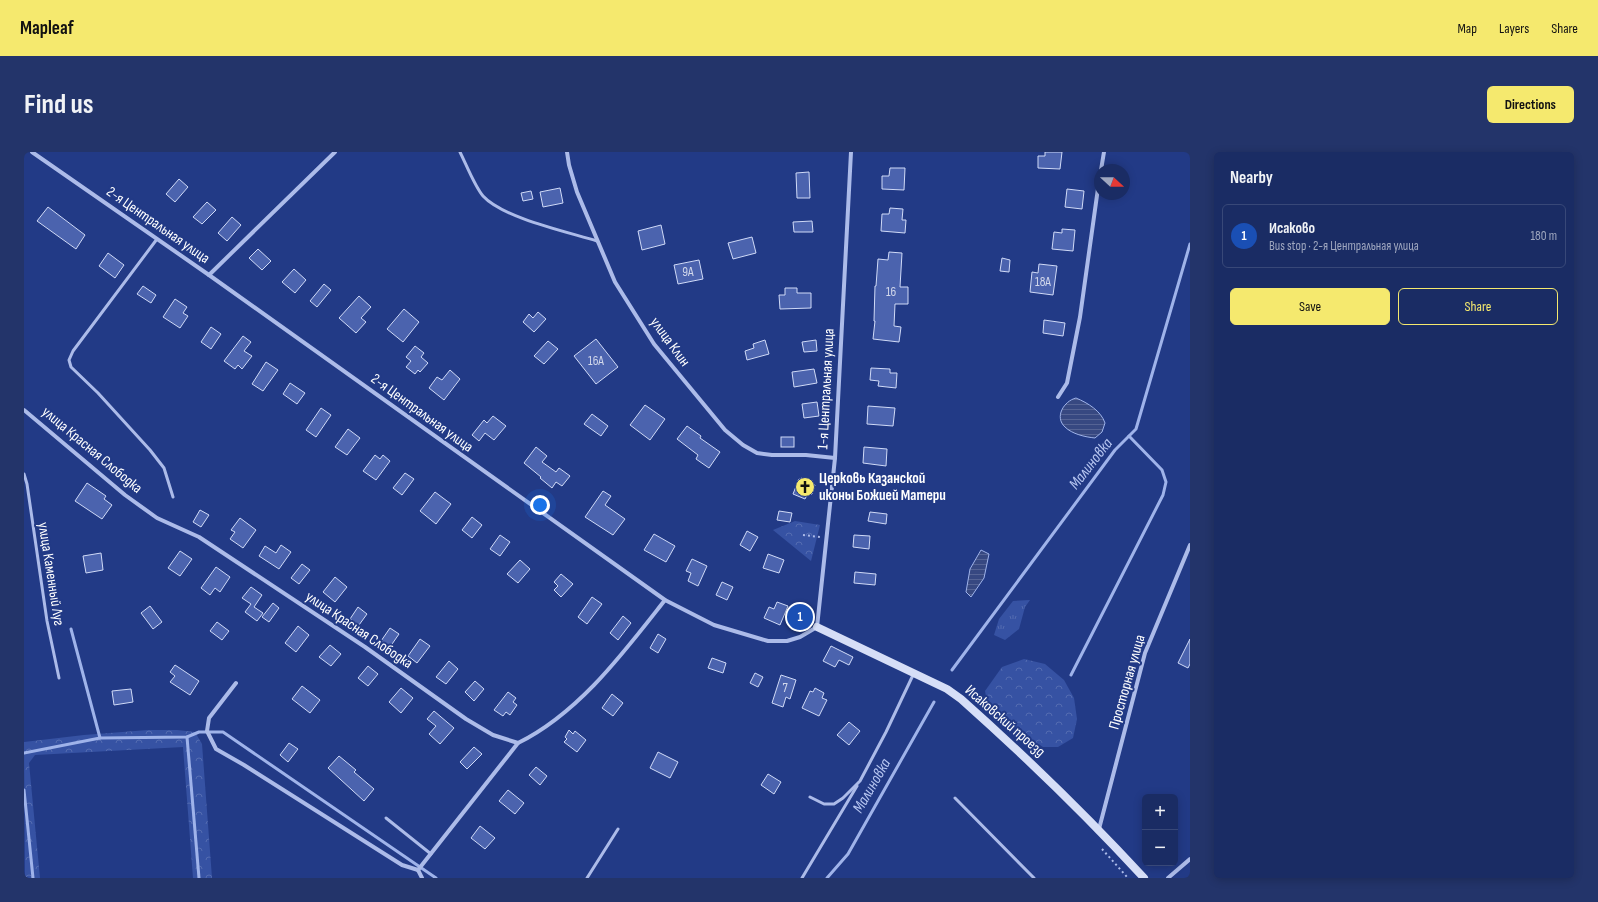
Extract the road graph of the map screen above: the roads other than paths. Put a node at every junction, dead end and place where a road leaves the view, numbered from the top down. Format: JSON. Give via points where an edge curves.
{"nodes":[{"id":1,"x":32,"y":152,"type":"edge"},
{"id":2,"x":335,"y":152,"type":"edge"},
{"id":3,"x":460,"y":152,"type":"edge"},
{"id":4,"x":567,"y":152,"type":"edge"},
{"id":5,"x":851,"y":152,"type":"edge"},
{"id":6,"x":1104,"y":152,"type":"edge"},
{"id":7,"x":1102,"y":164,"type":"edge"},
{"id":8,"x":1096,"y":200,"type":"edge"},
{"id":9,"x":157,"y":239,"type":"junction"},
{"id":10,"x":598,"y":241,"type":"junction"},
{"id":11,"x":209,"y":275,"type":"junction"},
{"id":12,"x":1058,"y":397,"type":"dead end"},
{"id":13,"x":25,"y":411,"type":"edge"},
{"id":14,"x":835,"y":458,"type":"junction"},
{"id":15,"x":24,"y":474,"type":"edge"},
{"id":16,"x":173,"y":497,"type":"dead end"},
{"id":17,"x":1190,"y":545,"type":"edge"},
{"id":18,"x":664,"y":600,"type":"junction"},
{"id":19,"x":817,"y":627,"type":"junction"},
{"id":20,"x":914,"y":673,"type":"junction"},
{"id":21,"x":59,"y":678,"type":"dead end"},
{"id":22,"x":236,"y":683,"type":"dead end"},
{"id":23,"x":518,"y":743,"type":"junction"},
{"id":24,"x":860,"y":781,"type":"junction"},
{"id":25,"x":810,"y":797,"type":"dead end"},
{"id":26,"x":955,"y":798,"type":"dead end"},
{"id":27,"x":386,"y":818,"type":"dead end"},
{"id":28,"x":1099,"y":828,"type":"junction"},
{"id":29,"x":618,"y":829,"type":"dead end"},
{"id":30,"x":431,"y":854,"type":"junction"},
{"id":31,"x":1190,"y":859,"type":"edge"},
{"id":32,"x":418,"y":870,"type":"junction"},
{"id":33,"x":422,"y":878,"type":"edge"},
{"id":34,"x":587,"y":878,"type":"edge"},
{"id":35,"x":802,"y":878,"type":"edge"},
{"id":36,"x":1034,"y":878,"type":"edge"},
{"id":37,"x":1144,"y":878,"type":"edge"},
{"id":38,"x":1168,"y":878,"type":"edge"}],
"edges":[{"from":1,"to":9,"type":"street","name":"2-я Центральная улица"},
{"from":2,"to":11,"type":"street"},
{"from":3,"to":10,"type":"lane","via":[[482,196],[498,208]]},
{"from":4,"to":10,"type":"street","name":"улица Клин","via":[[577,192]]},
{"from":5,"to":14,"type":"street","name":"1-я Центральная улица"},
{"from":6,"to":7,"type":"street"},
{"from":8,"to":12,"type":"street","via":[[1068,383]]},
{"from":9,"to":11,"type":"street","name":"2-я Центральная улица"},
{"from":9,"to":16,"type":"lane","via":[[76,346],[69,360],[71,367],[98,393],[164,468]]},
{"from":10,"to":14,"type":"street","name":"улица Клин","via":[[615,282],[654,344],[726,430],[742,445],[757,453]]},
{"from":11,"to":18,"type":"street","name":"2-я Центральная улица"},
{"from":13,"to":23,"type":"street","name":"улица Красная Слободка","via":[[125,495],[157,518],[199,537],[466,719],[493,735]]},
{"from":14,"to":19,"type":"street","name":"1-я Центральная улица"},
{"from":15,"to":21,"type":"lane","name":"улица Каменный Луг","via":[[46,621]]},
{"from":17,"to":28,"type":"street","name":"Просторная улица","via":[[1145,653]]},
{"from":18,"to":19,"type":"street","name":"2-я Центральная улица","via":[[714,625],[768,641],[794,639]]},
{"from":18,"to":23,"type":"street","via":[[622,654],[583,694],[554,721]]},
{"from":19,"to":20,"type":"street","name":"Исаковский проезд"},
{"from":20,"to":24,"type":"lane"},
{"from":20,"to":28,"type":"street","name":"Исаковский проезд","via":[[961,699],[1048,777]]},
{"from":22,"to":32,"type":"street","via":[[209,718],[207,731],[216,749],[396,860]]},
{"from":23,"to":30,"type":"street"},
{"from":24,"to":25,"type":"lane","via":[[834,804],[824,804]]},
{"from":24,"to":35,"type":"lane"},
{"from":26,"to":36,"type":"lane"},
{"from":27,"to":30,"type":"lane"},
{"from":28,"to":37,"type":"street","name":"Исаковский проезд"},
{"from":29,"to":34,"type":"lane"},
{"from":30,"to":32,"type":"street"},
{"from":31,"to":38,"type":"street"},
{"from":32,"to":33,"type":"street"}]}
